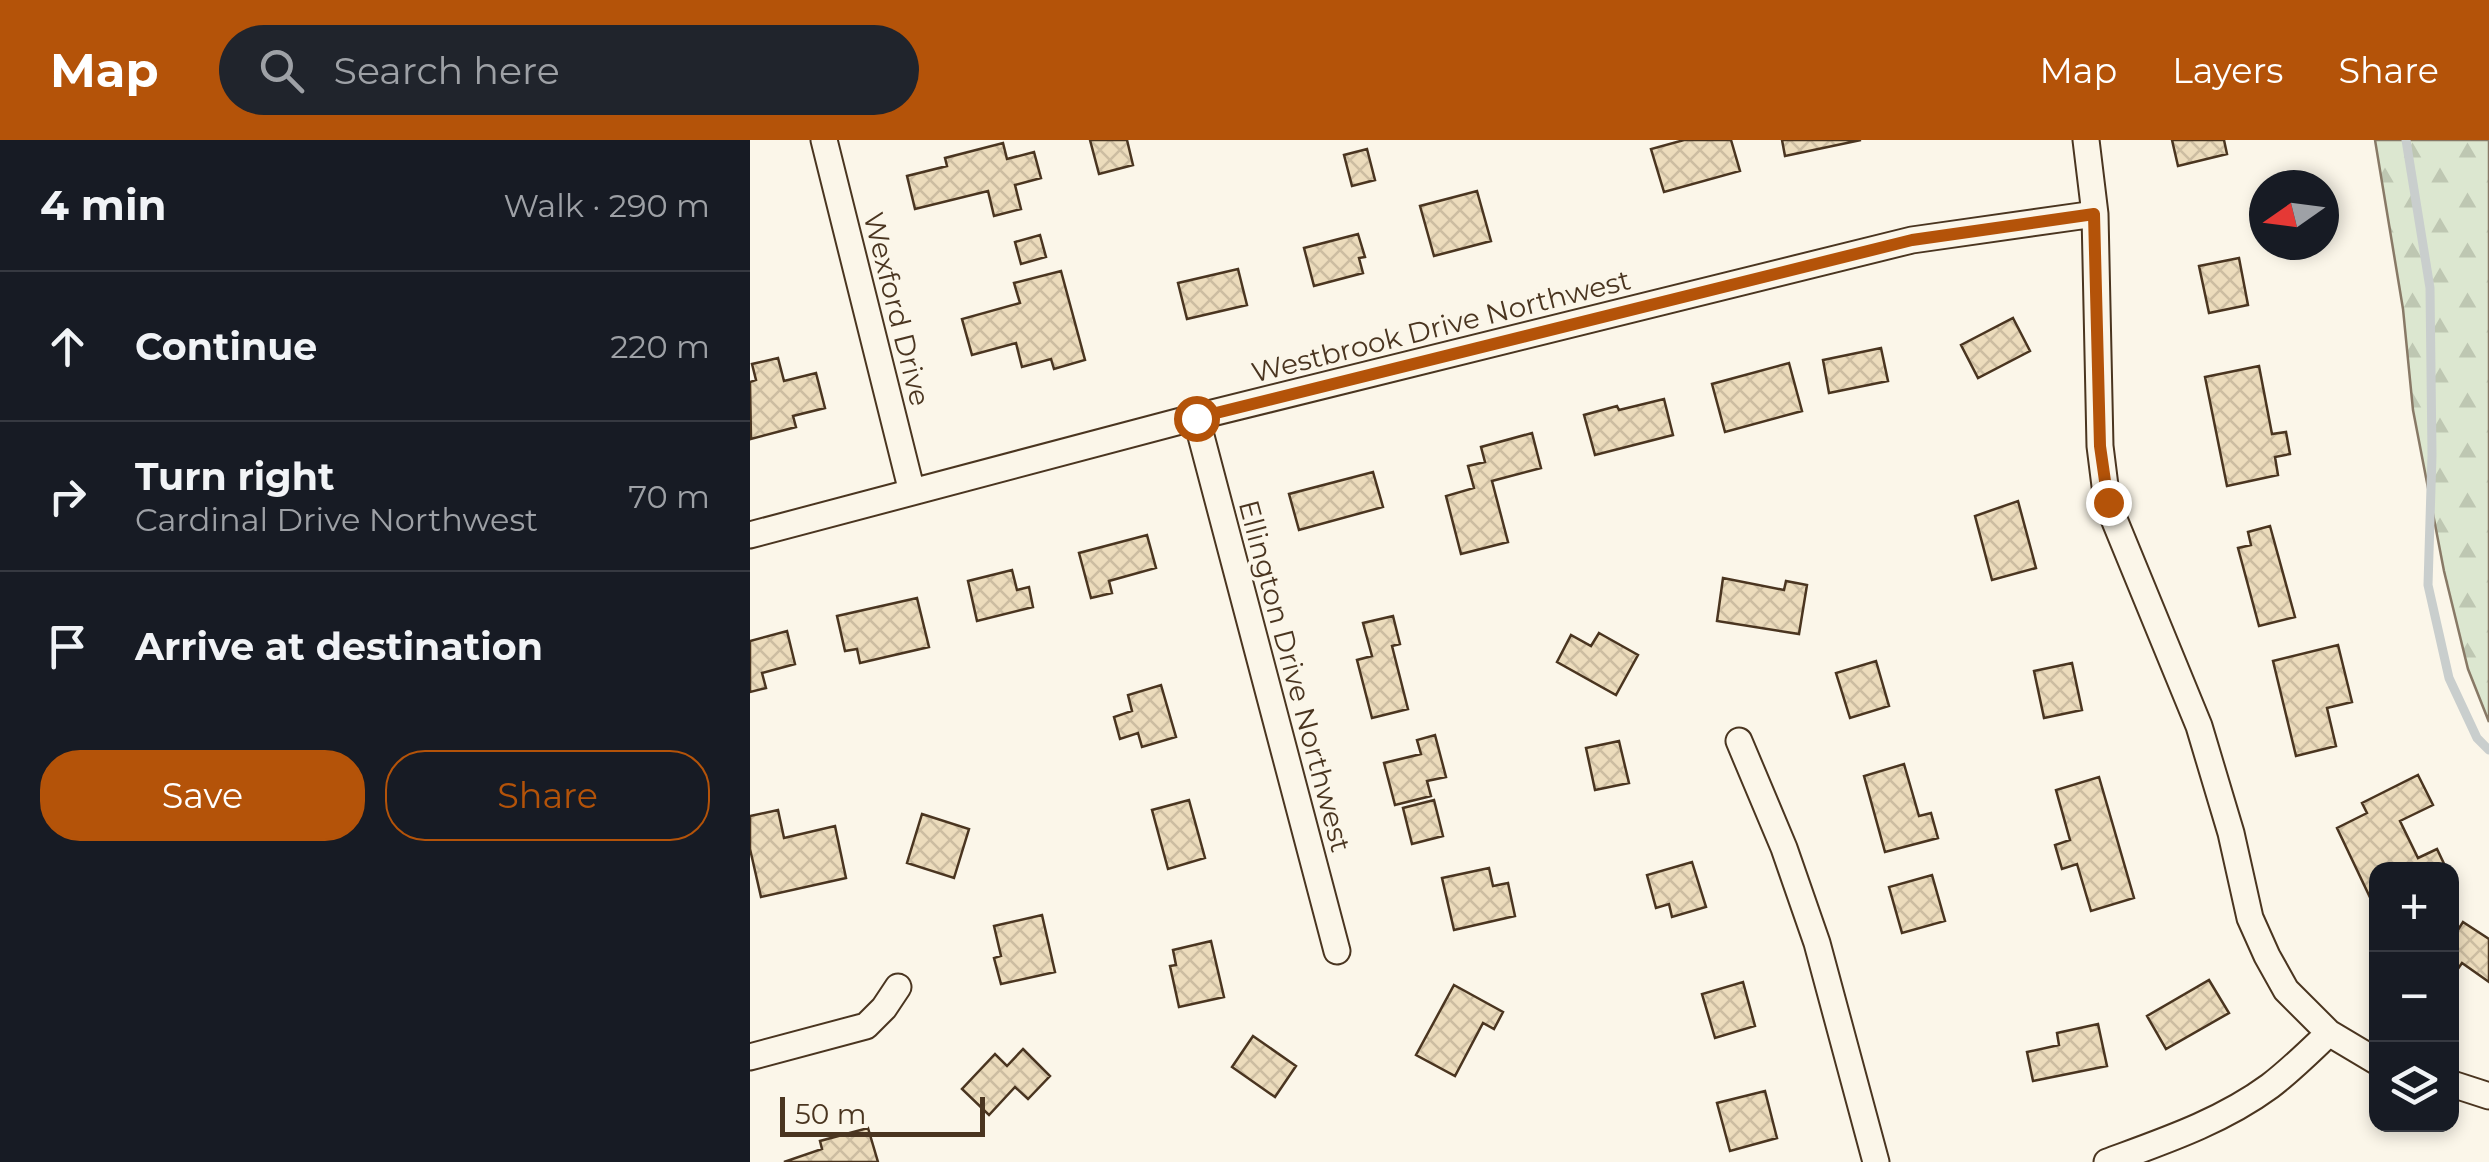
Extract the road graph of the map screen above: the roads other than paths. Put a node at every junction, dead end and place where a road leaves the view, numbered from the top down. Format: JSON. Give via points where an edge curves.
{"nodes":[{"id":1,"x":824,"y":140,"type":"edge"},
{"id":2,"x":2086,"y":140,"type":"edge"},
{"id":3,"x":2094,"y":214,"type":"junction"},
{"id":4,"x":1196,"y":418,"type":"junction"},
{"id":5,"x":912,"y":492,"type":"junction"},
{"id":6,"x":750,"y":535,"type":"edge"},
{"id":7,"x":1739,"y":741,"type":"dead end"},
{"id":8,"x":1337,"y":951,"type":"dead end"},
{"id":9,"x":898,"y":987,"type":"dead end"},
{"id":10,"x":2329,"y":1034,"type":"junction"},
{"id":11,"x":750,"y":1057,"type":"edge"},
{"id":12,"x":2369,"y":1058,"type":"edge"},
{"id":13,"x":2459,"y":1086,"type":"edge"},
{"id":14,"x":2489,"y":1096,"type":"edge"},
{"id":15,"x":1876,"y":1162,"type":"edge"},
{"id":16,"x":2108,"y":1162,"type":"edge"}],
"edges":[{"from":1,"to":5,"type":"street","name":"Wexford Drive"},
{"from":2,"to":3,"type":"street"},
{"from":3,"to":4,"type":"street","name":"Westbrook Drive Northwest","via":[[1912,240]]},
{"from":3,"to":10,"type":"street","via":[[2100,446],[2108,502],[2199,726],[2250,918],[2286,990]]},
{"from":4,"to":5,"type":"street","name":"Westbrook Drive Northwest"},
{"from":4,"to":8,"type":"street","name":"Ellington Drive Northwest"},
{"from":5,"to":6,"type":"street","name":"Westbrook Drive Northwest"},
{"from":7,"to":15,"type":"street","via":[[1817,943]]},
{"from":9,"to":11,"type":"street","via":[[866,1026]]},
{"from":10,"to":12,"type":"street"},
{"from":10,"to":16,"type":"street","via":[[2234,1109]]},
{"from":13,"to":14,"type":"street"}]}
